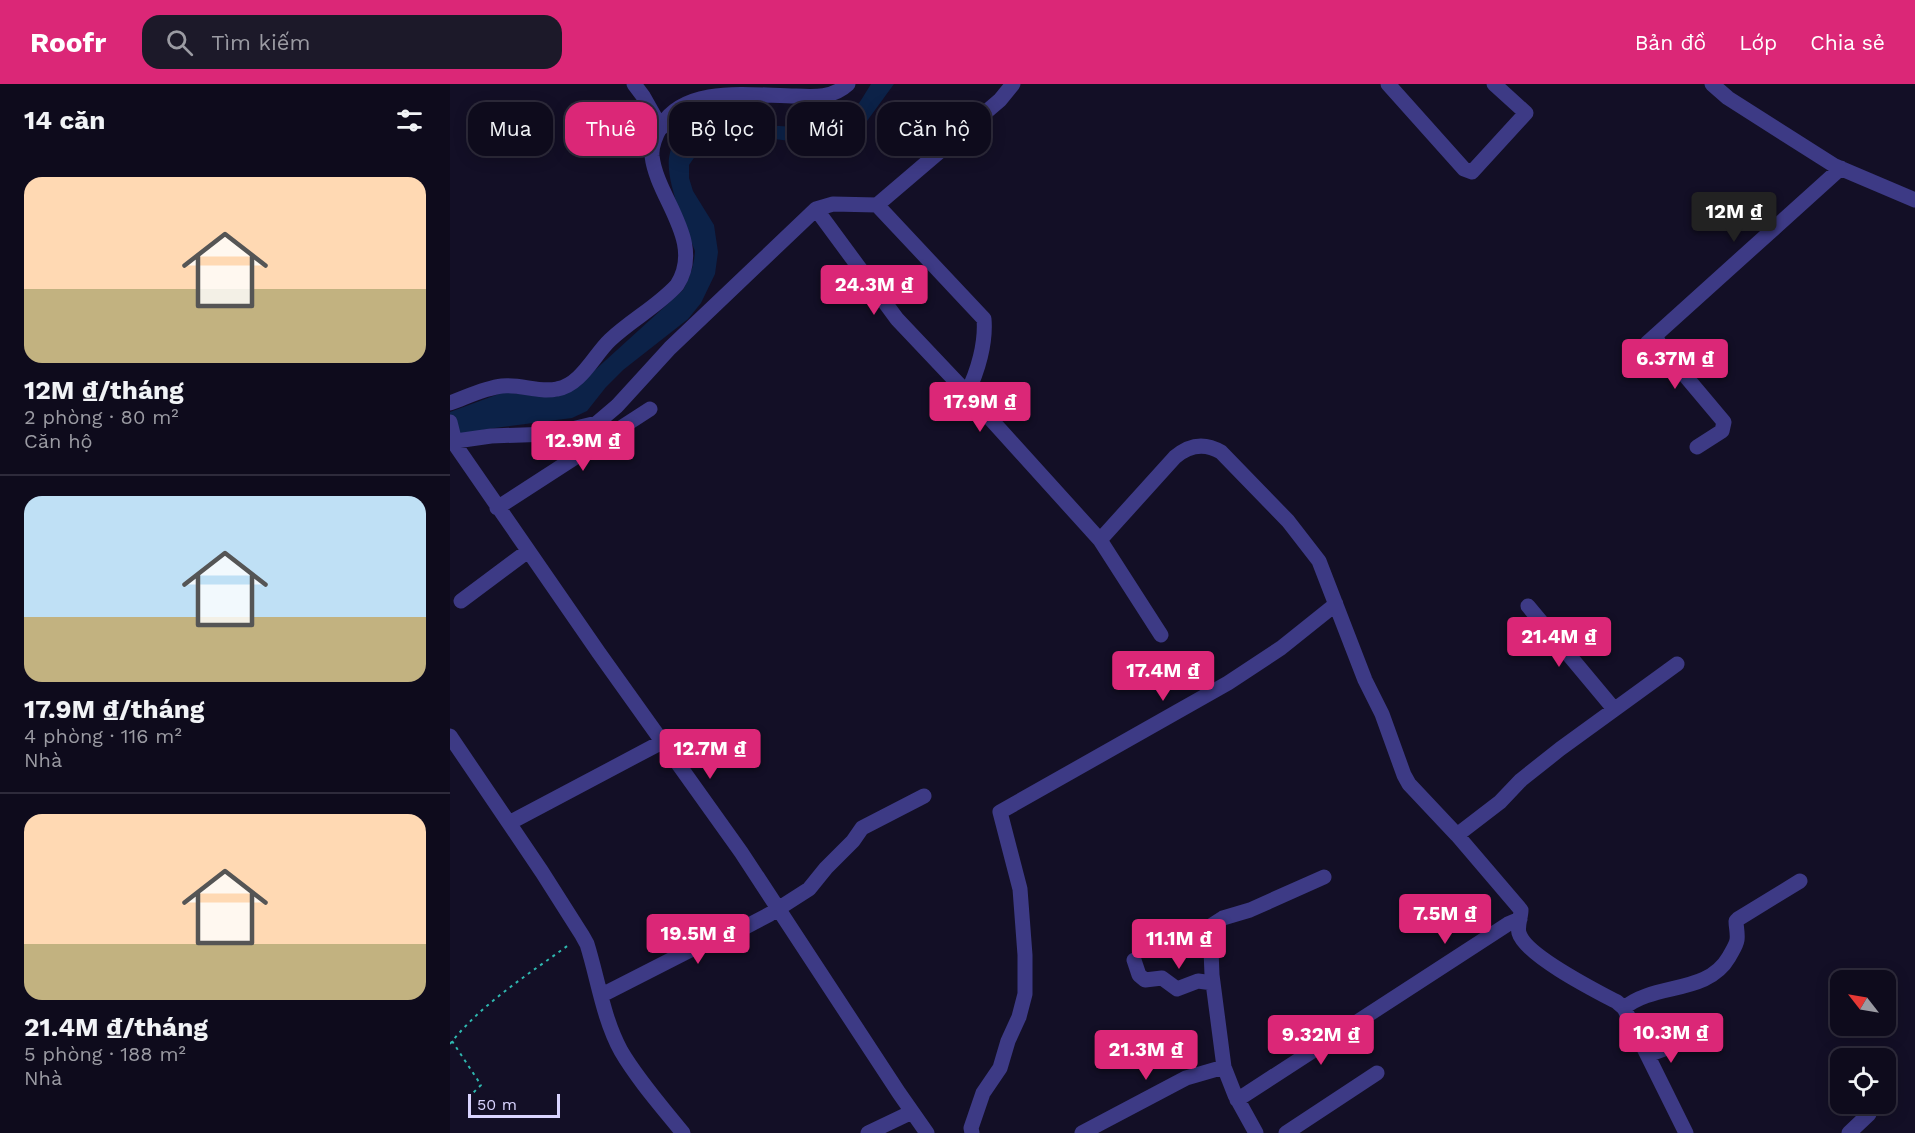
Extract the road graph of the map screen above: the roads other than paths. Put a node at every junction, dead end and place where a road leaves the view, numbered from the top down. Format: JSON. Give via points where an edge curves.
{"nodes":[{"id":1,"x":634,"y":84,"type":"edge"},
{"id":2,"x":848,"y":84,"type":"edge"},
{"id":3,"x":1014,"y":84,"type":"edge"},
{"id":4,"x":1388,"y":84,"type":"edge"},
{"id":5,"x":1494,"y":84,"type":"edge"},
{"id":6,"x":1712,"y":84,"type":"edge"},
{"id":7,"x":660,"y":128,"type":"junction"},
{"id":8,"x":1840,"y":168,"type":"junction"},
{"id":9,"x":1915,"y":200,"type":"edge"},
{"id":10,"x":878,"y":205,"type":"junction"},
{"id":11,"x":816,"y":209,"type":"junction"},
{"id":12,"x":967,"y":393,"type":"junction"},
{"id":13,"x":450,"y":403,"type":"edge"},
{"id":14,"x":650,"y":409,"type":"dead end"},
{"id":15,"x":450,"y":422,"type":"edge"},
{"id":16,"x":454,"y":445,"type":"edge"},
{"id":17,"x":1698,"y":447,"type":"dead end"},
{"id":18,"x":497,"y":508,"type":"junction"},
{"id":19,"x":1100,"y":540,"type":"junction"},
{"id":20,"x":528,"y":551,"type":"junction"},
{"id":21,"x":461,"y":601,"type":"dead end"},
{"id":22,"x":1336,"y":604,"type":"junction"},
{"id":23,"x":1528,"y":606,"type":"dead end"},
{"id":24,"x":1161,"y":635,"type":"dead end"},
{"id":25,"x":1677,"y":664,"type":"dead end"},
{"id":26,"x":1614,"y":709,"type":"junction"},
{"id":27,"x":450,"y":736,"type":"edge"},
{"id":28,"x":663,"y":742,"type":"junction"},
{"id":29,"x":924,"y":796,"type":"dead end"},
{"id":30,"x":509,"y":823,"type":"junction"},
{"id":31,"x":1457,"y":835,"type":"junction"},
{"id":32,"x":1324,"y":877,"type":"dead end"},
{"id":33,"x":1800,"y":881,"type":"dead end"},
{"id":34,"x":778,"y":908,"type":"junction"},
{"id":35,"x":1521,"y":919,"type":"junction"},
{"id":36,"x":1134,"y":960,"type":"dead end"},
{"id":37,"x":1213,"y":982,"type":"junction"},
{"id":38,"x":602,"y":994,"type":"junction"},
{"id":39,"x":1624,"y":1008,"type":"junction"},
{"id":40,"x":1683,"y":1042,"type":"dead end"},
{"id":41,"x":1648,"y":1055,"type":"junction"},
{"id":42,"x":1224,"y":1066,"type":"junction"},
{"id":43,"x":1377,"y":1073,"type":"dead end"},
{"id":44,"x":1237,"y":1100,"type":"junction"},
{"id":45,"x":912,"y":1112,"type":"junction"},
{"id":46,"x":1869,"y":1114,"type":"dead end"},
{"id":47,"x":683,"y":1133,"type":"edge"},
{"id":48,"x":868,"y":1133,"type":"edge"},
{"id":49,"x":927,"y":1133,"type":"edge"},
{"id":50,"x":972,"y":1133,"type":"edge"},
{"id":51,"x":1082,"y":1133,"type":"edge"},
{"id":52,"x":1256,"y":1133,"type":"edge"},
{"id":53,"x":1286,"y":1133,"type":"edge"},
{"id":54,"x":1686,"y":1133,"type":"edge"},
{"id":55,"x":1849,"y":1133,"type":"edge"}],
"edges":[{"from":1,"to":7,"type":"street"},
{"from":2,"to":7,"type":"street","via":[[820,97],[719,96],[690,101],[672,112]]},
{"from":3,"to":10,"type":"street"},
{"from":4,"to":5,"type":"street","via":[[1464,169],[1472,172],[1526,113]]},
{"from":6,"to":8,"type":"street"},
{"from":7,"to":13,"type":"street","via":[[652,155],[661,188],[679,220],[685,249],[683,276],[677,285],[610,340],[568,385],[545,390],[503,386]]},
{"from":8,"to":9,"type":"street"},
{"from":8,"to":17,"type":"street","via":[[1651,340],[1724,422],[1722,431]]},
{"from":10,"to":11,"type":"street","via":[[833,204]]},
{"from":10,"to":12,"type":"street","via":[[984,319],[981,353]]},
{"from":11,"to":12,"type":"street","via":[[897,319]]},
{"from":11,"to":16,"type":"street","via":[[597,423],[552,434],[491,436]]},
{"from":12,"to":19,"type":"street"},
{"from":14,"to":18,"type":"street"},
{"from":15,"to":16,"type":"street"},
{"from":16,"to":18,"type":"street"},
{"from":18,"to":20,"type":"street"},
{"from":19,"to":22,"type":"street","via":[[1175,457],[1185,449],[1211,446],[1288,521],[1319,561]]},
{"from":19,"to":24,"type":"street"},
{"from":20,"to":21,"type":"street"},
{"from":20,"to":28,"type":"street"},
{"from":22,"to":31,"type":"street","via":[[1404,776]]},
{"from":22,"to":50,"type":"street","via":[[1281,648],[1227,683],[1000,812],[1020,889],[1024,994],[1000,1068],[983,1093]]},
{"from":23,"to":26,"type":"street"},
{"from":25,"to":26,"type":"street"},
{"from":26,"to":31,"type":"street"},
{"from":27,"to":30,"type":"street"},
{"from":28,"to":30,"type":"street"},
{"from":28,"to":34,"type":"street"},
{"from":29,"to":34,"type":"street","via":[[862,828],[808,889]]},
{"from":30,"to":38,"type":"street","via":[[587,944]]},
{"from":31,"to":35,"type":"street","via":[[1521,910]]},
{"from":32,"to":37,"type":"street","via":[[1209,927]]},
{"from":33,"to":39,"type":"street","via":[[1736,921],[1736,945],[1714,974],[1696,984],[1636,1000]]},
{"from":34,"to":38,"type":"street","via":[[732,934],[702,944]]},
{"from":34,"to":45,"type":"street"},
{"from":35,"to":39,"type":"street","via":[[1519,932],[1539,955]]},
{"from":35,"to":44,"type":"street"},
{"from":36,"to":37,"type":"street","via":[[1145,980],[1162,978],[1177,989],[1198,981]]},
{"from":37,"to":42,"type":"street"},
{"from":38,"to":47,"type":"street","via":[[621,1050]]},
{"from":39,"to":41,"type":"street"},
{"from":40,"to":41,"type":"street"},
{"from":41,"to":54,"type":"street"},
{"from":42,"to":44,"type":"street"},
{"from":42,"to":51,"type":"street","via":[[1186,1078]]},
{"from":43,"to":53,"type":"street"},
{"from":44,"to":52,"type":"street"},
{"from":45,"to":48,"type":"street"},
{"from":45,"to":49,"type":"street"},
{"from":46,"to":55,"type":"street"}]}
